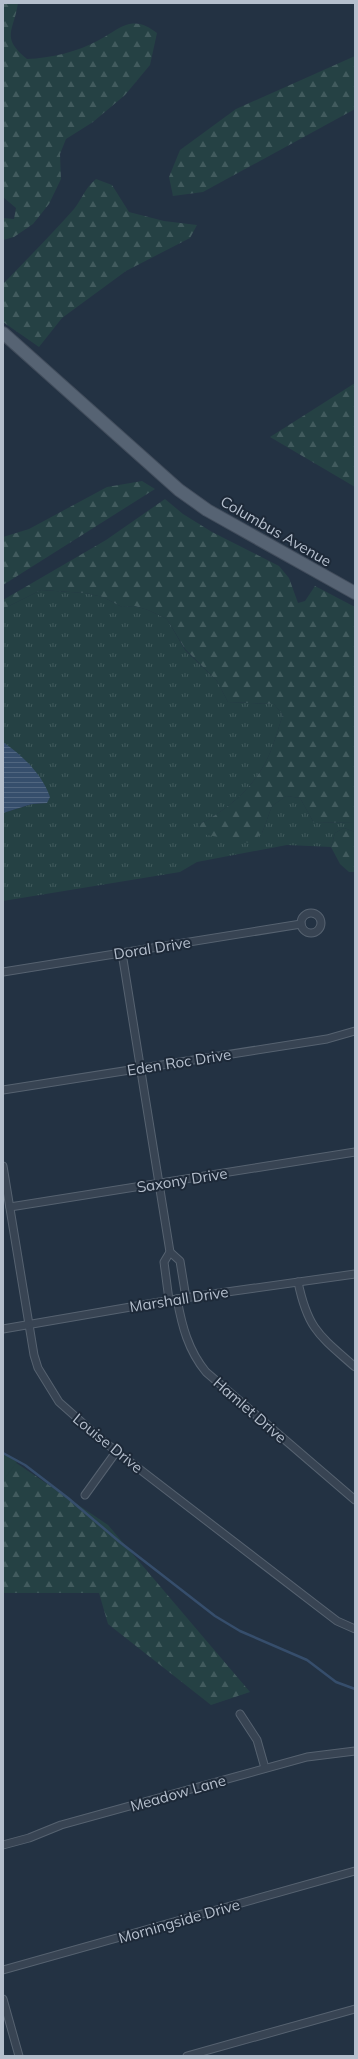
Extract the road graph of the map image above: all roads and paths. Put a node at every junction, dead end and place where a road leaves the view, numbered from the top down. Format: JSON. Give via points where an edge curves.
{"nodes":[{"id":1,"x":3,"y":333,"type":"edge"},
{"id":2,"x":355,"y":593,"type":"edge"},
{"id":3,"x":301,"y":924,"type":"dead end"},
{"id":4,"x":122,"y":953,"type":"junction"},
{"id":5,"x":3,"y":972,"type":"edge"},
{"id":6,"x":355,"y":1031,"type":"edge"},
{"id":7,"x":140,"y":1068,"type":"junction"},
{"id":8,"x":3,"y":1090,"type":"edge"},
{"id":9,"x":355,"y":1152,"type":"edge"},
{"id":10,"x":3,"y":1166,"type":"edge"},
{"id":11,"x":159,"y":1183,"type":"junction"},
{"id":12,"x":10,"y":1208,"type":"junction"},
{"id":13,"x":170,"y":1252,"type":"junction"},
{"id":14,"x":355,"y":1274,"type":"edge"},
{"id":15,"x":298,"y":1282,"type":"junction"},
{"id":16,"x":186,"y":1298,"type":"junction"},
{"id":17,"x":177,"y":1299,"type":"junction"},
{"id":18,"x":169,"y":1300,"type":"junction"},
{"id":19,"x":28,"y":1324,"type":"junction"},
{"id":20,"x":3,"y":1328,"type":"edge"},
{"id":21,"x":355,"y":1367,"type":"edge"},
{"id":22,"x":116,"y":1452,"type":"junction"},
{"id":23,"x":85,"y":1495,"type":"dead end"},
{"id":24,"x":355,"y":1500,"type":"edge"},
{"id":25,"x":355,"y":1629,"type":"edge"},
{"id":26,"x":240,"y":1714,"type":"dead end"},
{"id":27,"x":355,"y":1751,"type":"edge"},
{"id":28,"x":265,"y":1768,"type":"junction"},
{"id":29,"x":3,"y":1845,"type":"edge"},
{"id":30,"x":355,"y":1871,"type":"edge"},
{"id":31,"x":3,"y":1970,"type":"edge"},
{"id":32,"x":3,"y":1999,"type":"edge"},
{"id":33,"x":355,"y":2009,"type":"edge"},
{"id":34,"x":19,"y":2056,"type":"edge"},
{"id":35,"x":187,"y":2056,"type":"edge"}],
"edges":[{"from":1,"to":2,"type":"main road","name":"Columbus Avenue","via":[[173,485],[207,510]]},
{"from":3,"to":4,"type":"street","name":"Doral Drive"},
{"from":4,"to":5,"type":"street","name":"Doral Drive"},
{"from":4,"to":7,"type":"street"},
{"from":6,"to":7,"type":"street","name":"Eden Roc Drive","via":[[327,1039]]},
{"from":7,"to":8,"type":"street","name":"Eden Roc Drive"},
{"from":7,"to":11,"type":"street"},
{"from":9,"to":11,"type":"street","name":"Saxony Drive"},
{"from":10,"to":12,"type":"street","name":"Louise Drive"},
{"from":11,"to":12,"type":"street","name":"Saxony Drive"},
{"from":11,"to":13,"type":"street"},
{"from":12,"to":19,"type":"street","name":"Louise Drive"},
{"from":13,"to":16,"type":"street","via":[[180,1261]]},
{"from":13,"to":18,"type":"street","via":[[164,1262]]},
{"from":14,"to":15,"type":"street","name":"Marshall Drive"},
{"from":15,"to":16,"type":"street","name":"Marshall Drive"},
{"from":15,"to":21,"type":"street","via":[[305,1312],[312,1326]]},
{"from":16,"to":17,"type":"street","name":"Marshall Drive"},
{"from":17,"to":18,"type":"street","name":"Marshall Drive"},
{"from":17,"to":24,"type":"street","name":"Hamlet Drive","via":[[187,1341],[206,1372]]},
{"from":18,"to":19,"type":"street","name":"Marshall Drive"},
{"from":19,"to":20,"type":"street","name":"Marshall Drive"},
{"from":19,"to":22,"type":"street","name":"Louise Drive","via":[[38,1368],[59,1402]]},
{"from":22,"to":23,"type":"street"},
{"from":22,"to":25,"type":"street","name":"Louise Drive","via":[[320,1608]]},
{"from":26,"to":28,"type":"street","via":[[257,1740]]},
{"from":27,"to":28,"type":"street","name":"Meadow Lane","via":[[307,1757]]},
{"from":28,"to":29,"type":"street","name":"Meadow Lane","via":[[61,1825]]},
{"from":30,"to":31,"type":"street","name":"Morningside Drive"},
{"from":32,"to":34,"type":"street"},
{"from":33,"to":35,"type":"street"}]}
